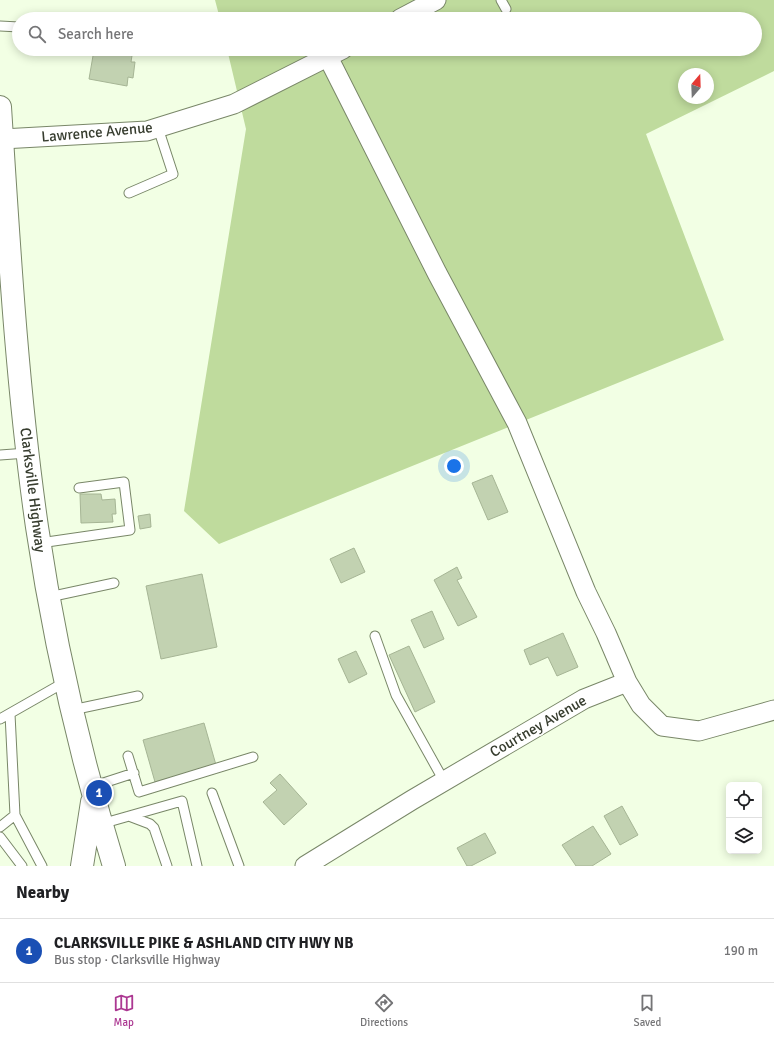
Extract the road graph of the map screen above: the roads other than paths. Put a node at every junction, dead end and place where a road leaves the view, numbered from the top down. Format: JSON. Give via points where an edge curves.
{"nodes":[{"id":1,"x":436,"y":0,"type":"edge"},
{"id":2,"x":501,"y":0,"type":"edge"},
{"id":3,"x":506,"y":9,"type":"dead end"},
{"id":4,"x":413,"y":12,"type":"edge"},
{"id":5,"x":0,"y":26,"type":"edge"},
{"id":6,"x":12,"y":27,"type":"edge"},
{"id":7,"x":330,"y":56,"type":"edge"},
{"id":8,"x":337,"y":56,"type":"edge"},
{"id":9,"x":0,"y":107,"type":"edge"},
{"id":10,"x":158,"y":128,"type":"junction"},
{"id":11,"x":2,"y":139,"type":"junction"},
{"id":12,"x":129,"y":193,"type":"dead end"},
{"id":13,"x":27,"y":453,"type":"junction"},
{"id":14,"x":0,"y":454,"type":"edge"},
{"id":15,"x":78,"y":488,"type":"dead end"},
{"id":16,"x":40,"y":544,"type":"junction"},
{"id":17,"x":114,"y":583,"type":"dead end"},
{"id":18,"x":48,"y":597,"type":"junction"},
{"id":19,"x":375,"y":636,"type":"dead end"},
{"id":20,"x":65,"y":682,"type":"junction"},
{"id":21,"x":627,"y":682,"type":"junction"},
{"id":22,"x":138,"y":696,"type":"dead end"},
{"id":23,"x":72,"y":710,"type":"junction"},
{"id":24,"x":774,"y":710,"type":"edge"},
{"id":25,"x":10,"y":714,"type":"junction"},
{"id":26,"x":0,"y":719,"type":"edge"},
{"id":27,"x":128,"y":756,"type":"dead end"},
{"id":28,"x":253,"y":757,"type":"dead end"},
{"id":29,"x":134,"y":773,"type":"junction"},
{"id":30,"x":444,"y":781,"type":"junction"},
{"id":31,"x":92,"y":791,"type":"junction"},
{"id":32,"x":212,"y":793,"type":"dead end"},
{"id":33,"x":15,"y":815,"type":"junction"},
{"id":34,"x":128,"y":817,"type":"junction"},
{"id":35,"x":101,"y":824,"type":"junction"},
{"id":36,"x":0,"y":827,"type":"edge"},
{"id":37,"x":0,"y":837,"type":"edge"},
{"id":38,"x":22,"y":866,"type":"edge"},
{"id":39,"x":42,"y":866,"type":"edge"},
{"id":40,"x":82,"y":866,"type":"edge"},
{"id":41,"x":114,"y":866,"type":"edge"},
{"id":42,"x":167,"y":866,"type":"edge"},
{"id":43,"x":197,"y":866,"type":"edge"},
{"id":44,"x":239,"y":866,"type":"edge"},
{"id":45,"x":305,"y":866,"type":"edge"}],
"edges":[{"from":1,"to":4,"type":"street"},
{"from":2,"to":3,"type":"lane"},
{"from":5,"to":6,"type":"lane"},
{"from":7,"to":10,"type":"street","name":"Lawrence Avenue","via":[[234,104]]},
{"from":8,"to":21,"type":"street","via":[[437,273],[517,423],[586,592]]},
{"from":9,"to":11,"type":"main road","name":"Clarksville Highway"},
{"from":10,"to":11,"type":"street","name":"Lawrence Avenue","via":[[147,131]]},
{"from":10,"to":12,"type":"lane","via":[[173,174]]},
{"from":11,"to":13,"type":"main road","name":"Clarksville Highway","via":[[16,342]]},
{"from":13,"to":14,"type":"lane"},
{"from":13,"to":16,"type":"main road","name":"Clarksville Highway"},
{"from":15,"to":16,"type":"lane","via":[[124,482],[130,530]]},
{"from":16,"to":18,"type":"main road","name":"Clarksville Highway"},
{"from":17,"to":18,"type":"lane"},
{"from":18,"to":20,"type":"main road","name":"Clarksville Highway"},
{"from":19,"to":30,"type":"lane","via":[[396,695]]},
{"from":20,"to":23,"type":"main road","name":"Clarksville Highway"},
{"from":20,"to":25,"type":"lane"},
{"from":21,"to":24,"type":"street","via":[[641,705],[662,726],[699,732]]},
{"from":21,"to":30,"type":"street","name":"Courtney Avenue","via":[[584,698]]},
{"from":22,"to":23,"type":"lane"},
{"from":23,"to":31,"type":"main road","name":"Clarksville Highway"},
{"from":25,"to":26,"type":"lane"},
{"from":25,"to":33,"type":"lane"},
{"from":27,"to":29,"type":"lane"},
{"from":28,"to":29,"type":"lane","via":[[139,792]]},
{"from":29,"to":31,"type":"lane"},
{"from":30,"to":45,"type":"street","name":"Courtney Avenue"},
{"from":31,"to":35,"type":"main road","name":"Clarksville Highway"},
{"from":31,"to":40,"type":"main road"},
{"from":32,"to":44,"type":"lane"},
{"from":33,"to":36,"type":"lane"},
{"from":33,"to":39,"type":"lane"},
{"from":34,"to":35,"type":"lane"},
{"from":34,"to":42,"type":"lane","via":[[150,824],[154,828]]},
{"from":34,"to":43,"type":"lane","via":[[182,801]]},
{"from":35,"to":41,"type":"main road","name":"Clarksville Highway"},
{"from":37,"to":38,"type":"lane"}]}
